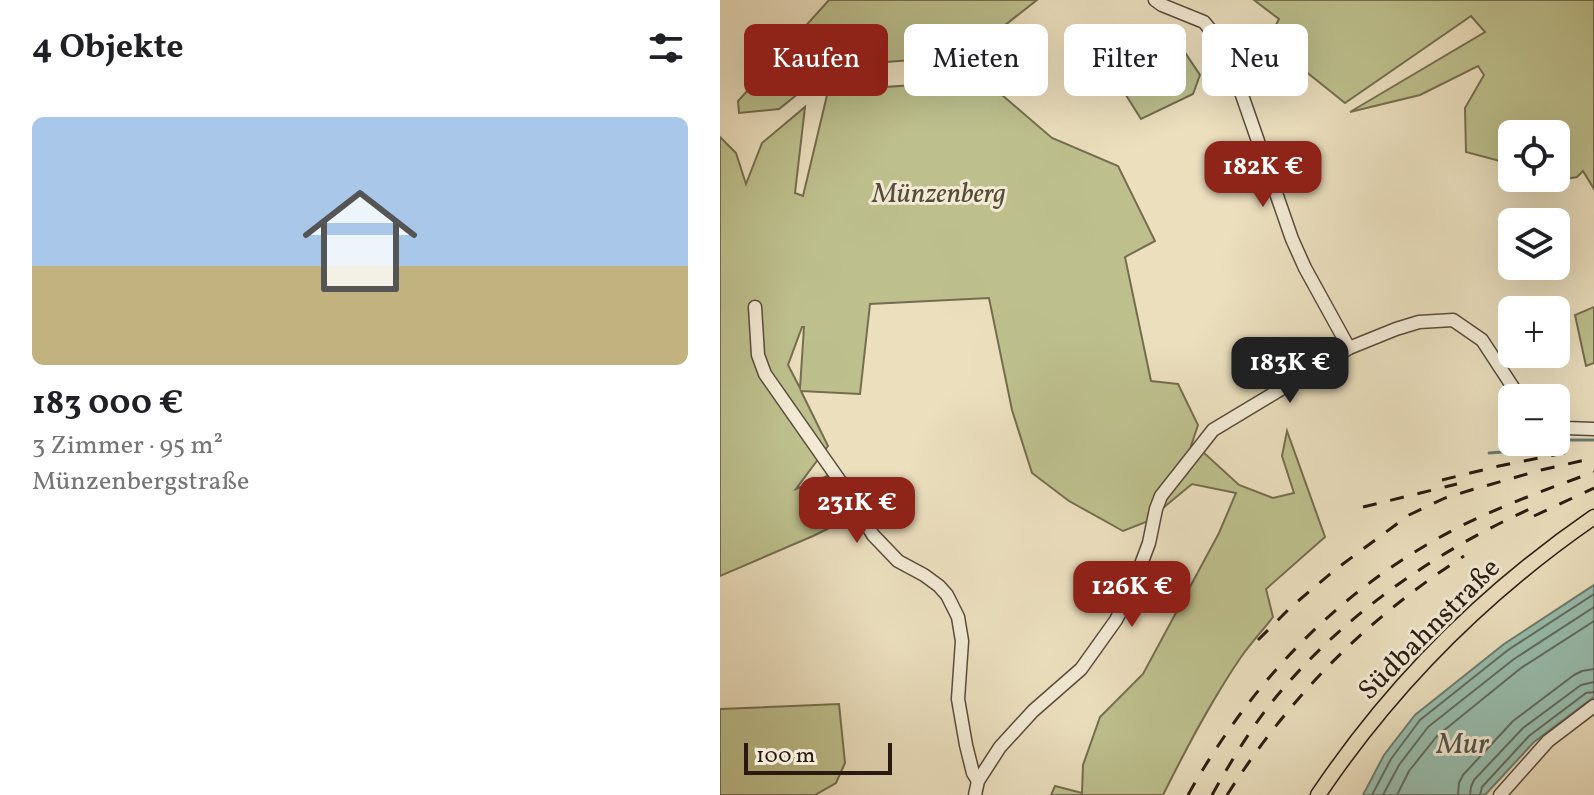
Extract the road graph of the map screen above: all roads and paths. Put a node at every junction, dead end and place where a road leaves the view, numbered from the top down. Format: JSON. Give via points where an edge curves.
{"nodes":[{"id":1,"x":1155,"y":0,"type":"edge"},
{"id":2,"x":755,"y":307,"type":"dead end"},
{"id":3,"x":1349,"y":348,"type":"junction"},
{"id":4,"x":1511,"y":384,"type":"edge"},
{"id":5,"x":1570,"y":427,"type":"edge"},
{"id":6,"x":1594,"y":429,"type":"edge"},
{"id":7,"x":1594,"y":517,"type":"edge"},
{"id":8,"x":1594,"y":706,"type":"edge"},
{"id":9,"x":978,"y":781,"type":"junction"},
{"id":10,"x":975,"y":795,"type":"edge"},
{"id":11,"x":1318,"y":795,"type":"edge"},
{"id":12,"x":1500,"y":795,"type":"edge"}],
"edges":[{"from":1,"to":3,"type":"street","via":[[1204,22],[1226,49],[1292,239]]},
{"from":2,"to":9,"type":"street","via":[[758,355],[765,374],[873,535],[898,561],[939,586],[958,617],[958,699]]},
{"from":3,"to":4,"type":"street","via":[[1419,322],[1453,320],[1482,340]]},
{"from":3,"to":9,"type":"street","via":[[1213,430],[1161,496],[1149,543],[1116,620],[1081,669],[1009,737]]},
{"from":5,"to":6,"type":"street"},
{"from":7,"to":11,"type":"main road","name":"Südbahnstraße","via":[[1501,587],[1436,648],[1377,714]]},
{"from":8,"to":12,"type":"street","via":[[1548,741]]},
{"from":9,"to":10,"type":"street"}]}
